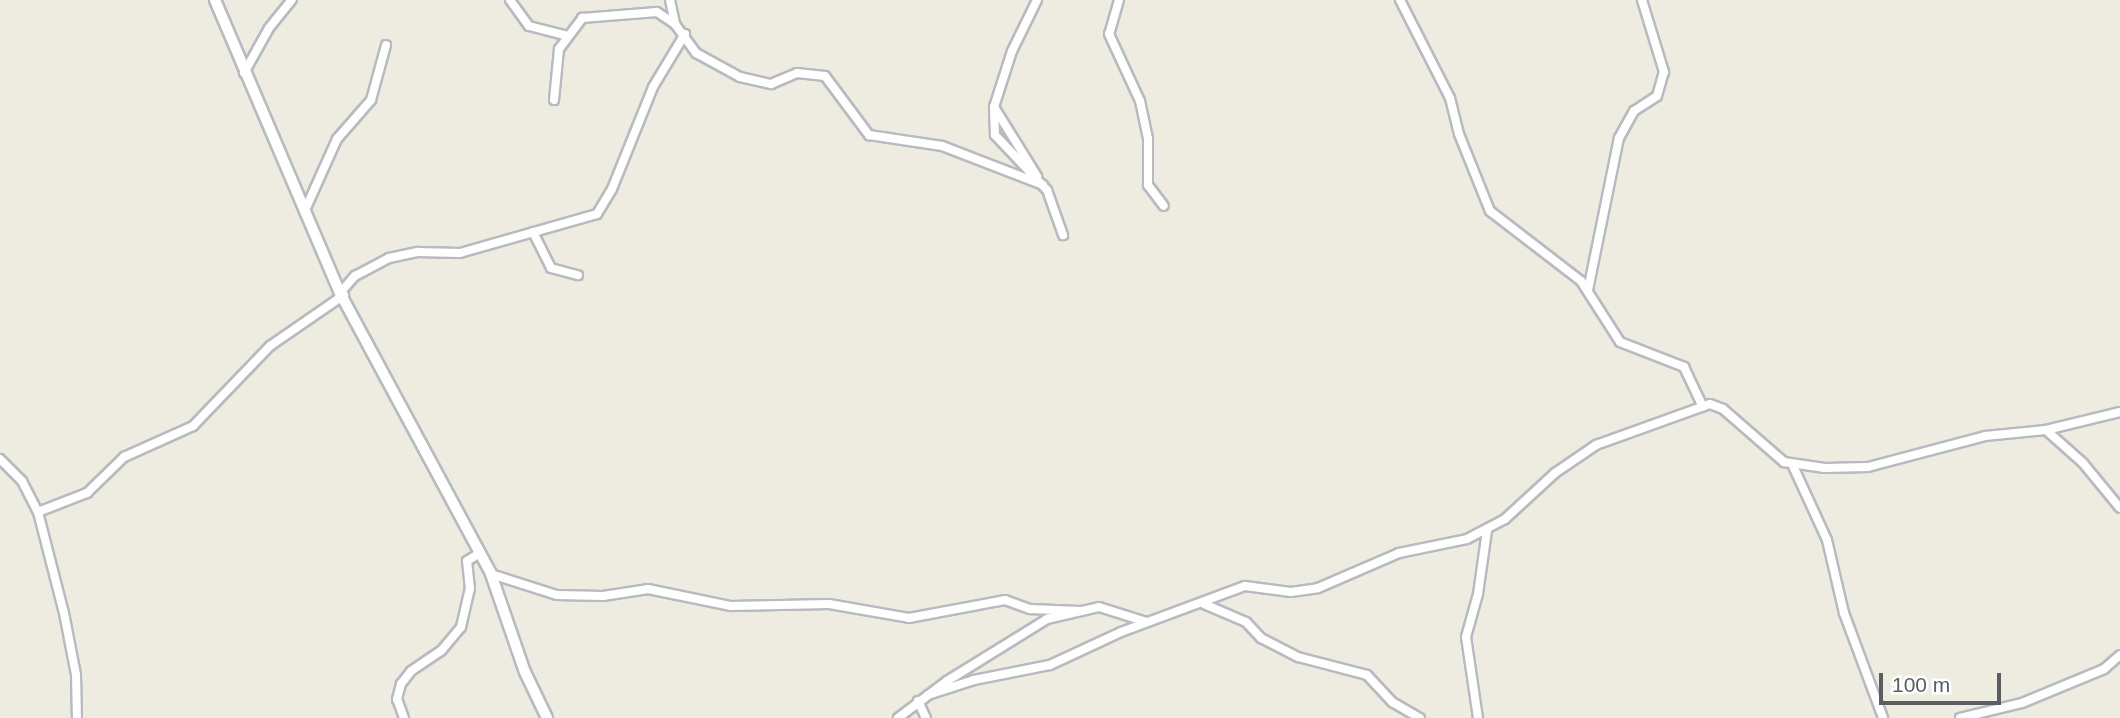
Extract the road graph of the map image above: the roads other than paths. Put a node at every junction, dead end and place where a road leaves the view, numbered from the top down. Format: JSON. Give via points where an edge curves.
{"nodes":[{"id":1,"x":215,"y":0,"type":"edge"},
{"id":2,"x":292,"y":0,"type":"edge"},
{"id":3,"x":510,"y":0,"type":"edge"},
{"id":4,"x":670,"y":0,"type":"edge"},
{"id":5,"x":1037,"y":0,"type":"edge"},
{"id":6,"x":1119,"y":0,"type":"edge"},
{"id":7,"x":1401,"y":0,"type":"edge"},
{"id":8,"x":1642,"y":0,"type":"edge"},
{"id":9,"x":675,"y":24,"type":"junction"},
{"id":10,"x":685,"y":34,"type":"junction"},
{"id":11,"x":568,"y":36,"type":"junction"},
{"id":12,"x":386,"y":45,"type":"dead end"},
{"id":13,"x":244,"y":74,"type":"junction"},
{"id":14,"x":554,"y":100,"type":"dead end"},
{"id":15,"x":994,"y":107,"type":"junction"},
{"id":16,"x":1041,"y":182,"type":"junction"},
{"id":17,"x":1164,"y":206,"type":"dead end"},
{"id":18,"x":306,"y":208,"type":"junction"},
{"id":19,"x":533,"y":232,"type":"junction"},
{"id":20,"x":1063,"y":235,"type":"dead end"},
{"id":21,"x":578,"y":275,"type":"dead end"},
{"id":22,"x":1588,"y":290,"type":"junction"},
{"id":23,"x":342,"y":294,"type":"junction"},
{"id":24,"x":1703,"y":408,"type":"junction"},
{"id":25,"x":2120,"y":412,"type":"edge"},
{"id":26,"x":2046,"y":430,"type":"junction"},
{"id":27,"x":0,"y":459,"type":"edge"},
{"id":28,"x":1793,"y":466,"type":"junction"},
{"id":29,"x":2120,"y":508,"type":"edge"},
{"id":30,"x":38,"y":512,"type":"junction"},
{"id":31,"x":1487,"y":531,"type":"junction"},
{"id":32,"x":480,"y":553,"type":"junction"},
{"id":33,"x":491,"y":575,"type":"junction"},
{"id":34,"x":1203,"y":604,"type":"junction"},
{"id":35,"x":1081,"y":611,"type":"junction"},
{"id":36,"x":1147,"y":622,"type":"junction"},
{"id":37,"x":2120,"y":655,"type":"edge"},
{"id":38,"x":928,"y":695,"type":"junction"},
{"id":39,"x":918,"y":701,"type":"junction"},
{"id":40,"x":77,"y":718,"type":"edge"},
{"id":41,"x":404,"y":718,"type":"edge"},
{"id":42,"x":547,"y":718,"type":"edge"},
{"id":43,"x":898,"y":718,"type":"edge"},
{"id":44,"x":926,"y":718,"type":"edge"},
{"id":45,"x":1420,"y":718,"type":"edge"},
{"id":46,"x":1478,"y":718,"type":"edge"},
{"id":47,"x":1883,"y":718,"type":"edge"},
{"id":48,"x":1960,"y":718,"type":"edge"}],
"edges":[{"from":1,"to":13,"type":"street"},
{"from":2,"to":13,"type":"street","via":[[269,28]]},
{"from":3,"to":11,"type":"street","via":[[529,26]]},
{"from":4,"to":9,"type":"street"},
{"from":5,"to":15,"type":"street","via":[[1012,51]]},
{"from":6,"to":17,"type":"street","via":[[1109,34],[1140,101],[1148,139],[1148,185]]},
{"from":7,"to":22,"type":"street","via":[[1450,98],[1459,134],[1490,211],[1536,250],[1574,274]]},
{"from":8,"to":22,"type":"street","via":[[1664,72],[1657,96],[1634,111],[1619,138]]},
{"from":9,"to":10,"type":"street"},
{"from":9,"to":11,"type":"street","via":[[657,12],[583,17]]},
{"from":10,"to":16,"type":"street","via":[[696,53],[749,81],[771,83],[797,73],[825,76],[869,135],[942,146]]},
{"from":10,"to":19,"type":"street","via":[[653,88],[600,211]]},
{"from":11,"to":14,"type":"street","via":[[559,49]]},
{"from":12,"to":18,"type":"street","via":[[371,100],[337,139]]},
{"from":13,"to":18,"type":"street"},
{"from":15,"to":16,"type":"street"},
{"from":15,"to":16,"type":"street","via":[[995,135],[1019,166]]},
{"from":16,"to":20,"type":"street"},
{"from":18,"to":23,"type":"street"},
{"from":19,"to":21,"type":"street","via":[[551,268]]},
{"from":19,"to":23,"type":"street","via":[[460,253],[418,252],[389,258],[355,276]]},
{"from":22,"to":24,"type":"street","via":[[1620,342],[1684,367]]},
{"from":23,"to":30,"type":"street","via":[[270,346],[193,426],[124,457],[87,493]]},
{"from":23,"to":32,"type":"street"},
{"from":24,"to":28,"type":"street","via":[[1710,404],[1723,409],[1772,454]]},
{"from":24,"to":31,"type":"street","via":[[1596,445]]},
{"from":25,"to":26,"type":"street"},
{"from":26,"to":28,"type":"street","via":[[1984,436],[1868,467]]},
{"from":26,"to":29,"type":"street","via":[[2083,463]]},
{"from":27,"to":30,"type":"street","via":[[22,481]]},
{"from":28,"to":47,"type":"street","via":[[1827,540],[1848,627]]},
{"from":30,"to":40,"type":"street","via":[[65,613],[76,675]]},
{"from":31,"to":34,"type":"street","via":[[1399,553],[1318,589],[1291,592],[1245,586]]},
{"from":31,"to":46,"type":"street","via":[[1466,637]]},
{"from":32,"to":33,"type":"street"},
{"from":32,"to":41,"type":"street","via":[[467,561],[470,589],[461,627],[441,651],[411,671],[401,684],[397,699]]},
{"from":33,"to":35,"type":"street","via":[[557,595],[603,596],[648,589],[731,606],[829,604],[909,618],[1005,600],[1030,609]]},
{"from":33,"to":42,"type":"street","via":[[524,672]]},
{"from":34,"to":36,"type":"street"},
{"from":34,"to":45,"type":"street","via":[[1246,622],[1261,638],[1298,657],[1367,675],[1392,702]]},
{"from":35,"to":36,"type":"street","via":[[1105,607]]},
{"from":35,"to":38,"type":"street","via":[[1047,619],[1010,639]]},
{"from":36,"to":38,"type":"street","via":[[1050,665],[974,680]]},
{"from":37,"to":48,"type":"street","via":[[2104,669],[2022,703]]},
{"from":38,"to":39,"type":"street"},
{"from":39,"to":43,"type":"street"},
{"from":39,"to":44,"type":"street"}]}
